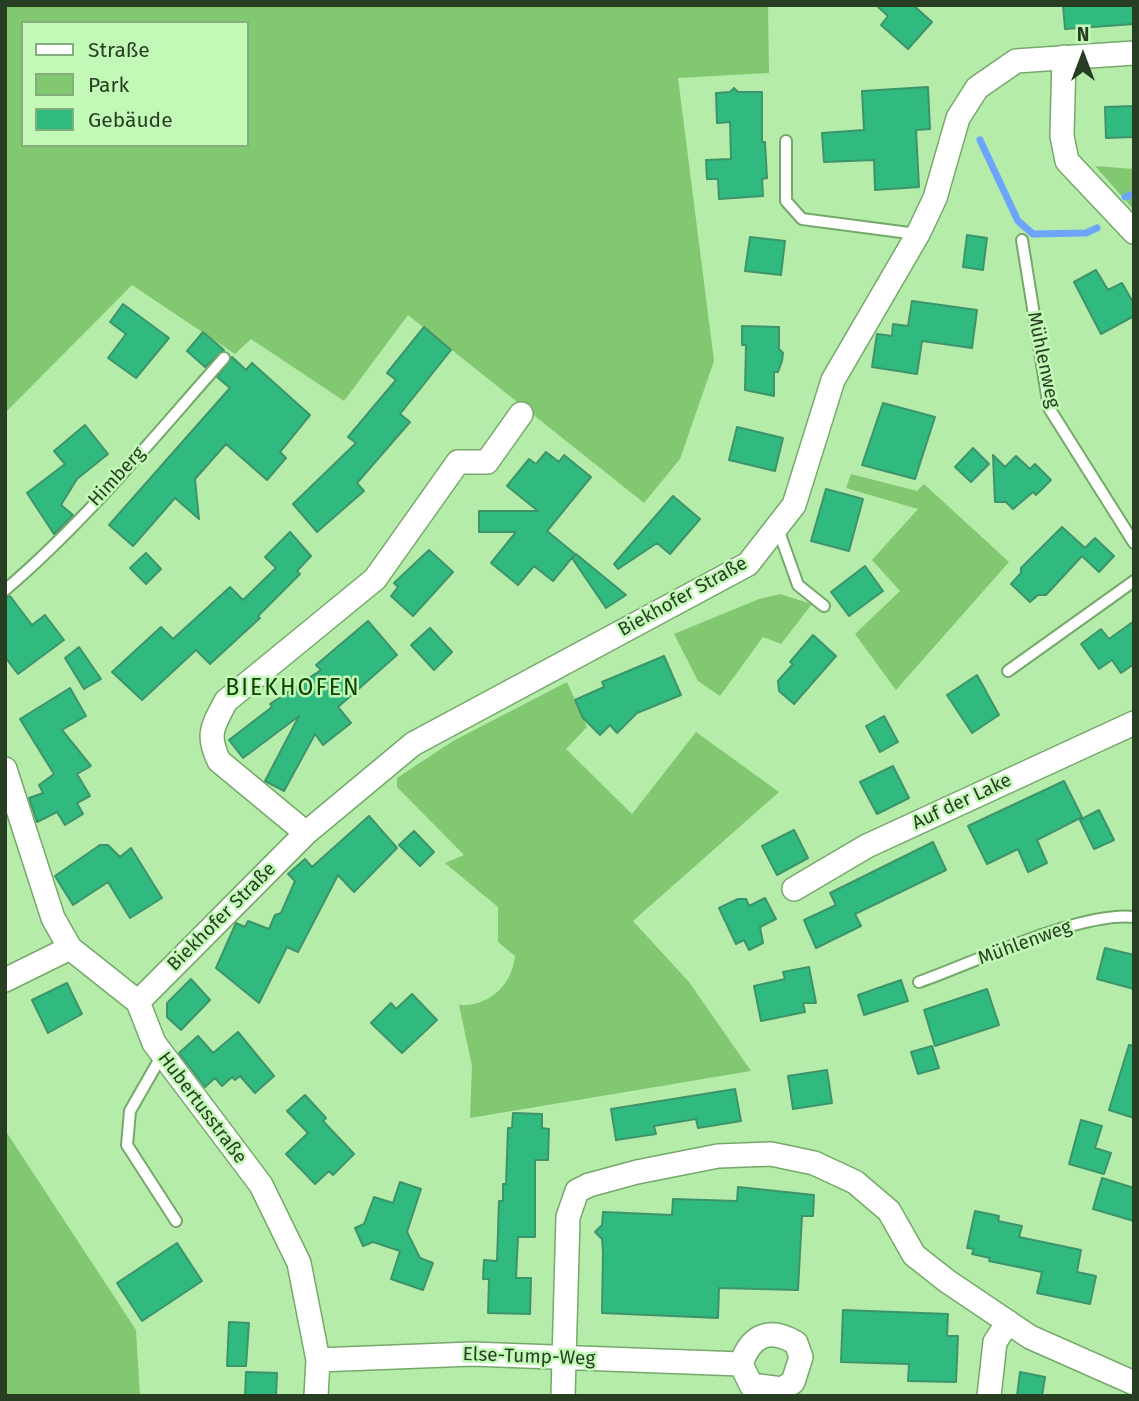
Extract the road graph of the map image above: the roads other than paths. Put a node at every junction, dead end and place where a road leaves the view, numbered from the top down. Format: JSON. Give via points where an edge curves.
{"nodes":[{"id":1,"x":1134,"y":53,"type":"edge"},
{"id":2,"x":1065,"y":57,"type":"junction"},
{"id":3,"x":786,"y":141,"type":"dead end"},
{"id":4,"x":1134,"y":232,"type":"edge"},
{"id":5,"x":918,"y":234,"type":"junction"},
{"id":6,"x":1022,"y":240,"type":"dead end"},
{"id":7,"x":224,"y":358,"type":"dead end"},
{"id":8,"x":521,"y":414,"type":"dead end"},
{"id":9,"x":777,"y":526,"type":"junction"},
{"id":10,"x":1134,"y":543,"type":"edge"},
{"id":11,"x":1134,"y":581,"type":"edge"},
{"id":12,"x":5,"y":590,"type":"edge"},
{"id":13,"x":824,"y":606,"type":"dead end"},
{"id":14,"x":1008,"y":671,"type":"dead end"},
{"id":15,"x":1134,"y":723,"type":"edge"},
{"id":16,"x":5,"y":769,"type":"edge"},
{"id":17,"x":306,"y":833,"type":"junction"},
{"id":18,"x":794,"y":889,"type":"dead end"},
{"id":19,"x":1134,"y":917,"type":"edge"},
{"id":20,"x":70,"y":948,"type":"junction"},
{"id":21,"x":5,"y":979,"type":"edge"},
{"id":22,"x":919,"y":982,"type":"dead end"},
{"id":23,"x":138,"y":1002,"type":"junction"},
{"id":24,"x":162,"y":1055,"type":"junction"},
{"id":25,"x":176,"y":1221,"type":"dead end"},
{"id":26,"x":1008,"y":1322,"type":"junction"},
{"id":27,"x":564,"y":1357,"type":"junction"},
{"id":28,"x":318,"y":1360,"type":"junction"},
{"id":29,"x":741,"y":1364,"type":"junction"},
{"id":30,"x":1134,"y":1384,"type":"edge"},
{"id":31,"x":316,"y":1396,"type":"edge"},
{"id":32,"x":563,"y":1396,"type":"edge"},
{"id":33,"x":989,"y":1396,"type":"edge"}],
"edges":[{"from":1,"to":2,"type":"street","name":"Biekhofer Straße"},
{"from":2,"to":4,"type":"street","via":[[1062,136],[1067,161]]},
{"from":2,"to":5,"type":"street","name":"Biekhofer Straße","via":[[1016,61],[977,88],[958,118],[935,198]]},
{"from":3,"to":5,"type":"lane","via":[[786,201],[802,219]]},
{"from":5,"to":9,"type":"street","name":"Biekhofer Straße","via":[[833,380],[794,505]]},
{"from":6,"to":10,"type":"lane","name":"Mühlenweg","via":[[1049,408]]},
{"from":7,"to":12,"type":"lane","name":"Himberg","via":[[115,480]]},
{"from":8,"to":17,"type":"street","via":[[487,462],[458,462],[375,579],[226,701],[216,719],[212,745],[219,761]]},
{"from":9,"to":13,"type":"lane","via":[[798,585]]},
{"from":9,"to":17,"type":"street","name":"Biekhofer Straße","via":[[748,564],[413,744]]},
{"from":11,"to":14,"type":"lane"},
{"from":15,"to":18,"type":"street","name":"Auf der Lake","via":[[867,846]]},
{"from":16,"to":20,"type":"street","via":[[53,918]]},
{"from":17,"to":23,"type":"street","name":"Biekhofer Straße"},
{"from":19,"to":22,"type":"lane","name":"Mühlenweg","via":[[1085,920]]},
{"from":20,"to":21,"type":"street"},
{"from":20,"to":23,"type":"street"},
{"from":23,"to":24,"type":"street","name":"Hubertusstraße"},
{"from":24,"to":25,"type":"lane","via":[[130,1111],[127,1145]]},
{"from":24,"to":28,"type":"street","name":"Hubertusstraße","via":[[261,1185],[299,1263]]},
{"from":26,"to":27,"type":"street","via":[[914,1255],[889,1211],[855,1182],[814,1163],[771,1154],[718,1156],[637,1172],[578,1191],[569,1217]]},
{"from":26,"to":30,"type":"street","via":[[1030,1337]]},
{"from":26,"to":33,"type":"street","via":[[995,1342]]},
{"from":27,"to":28,"type":"street","name":"Else-Tump-Weg","via":[[472,1354]]},
{"from":27,"to":29,"type":"street","name":"Else-Tump-Weg"},
{"from":27,"to":32,"type":"street"},
{"from":28,"to":31,"type":"street","name":"Hubertusstraße"},
{"from":29,"to":29,"type":"street","via":[[751,1385],[782,1390],[796,1386],[801,1357],[796,1343],[772,1334],[747,1347]]}]}
